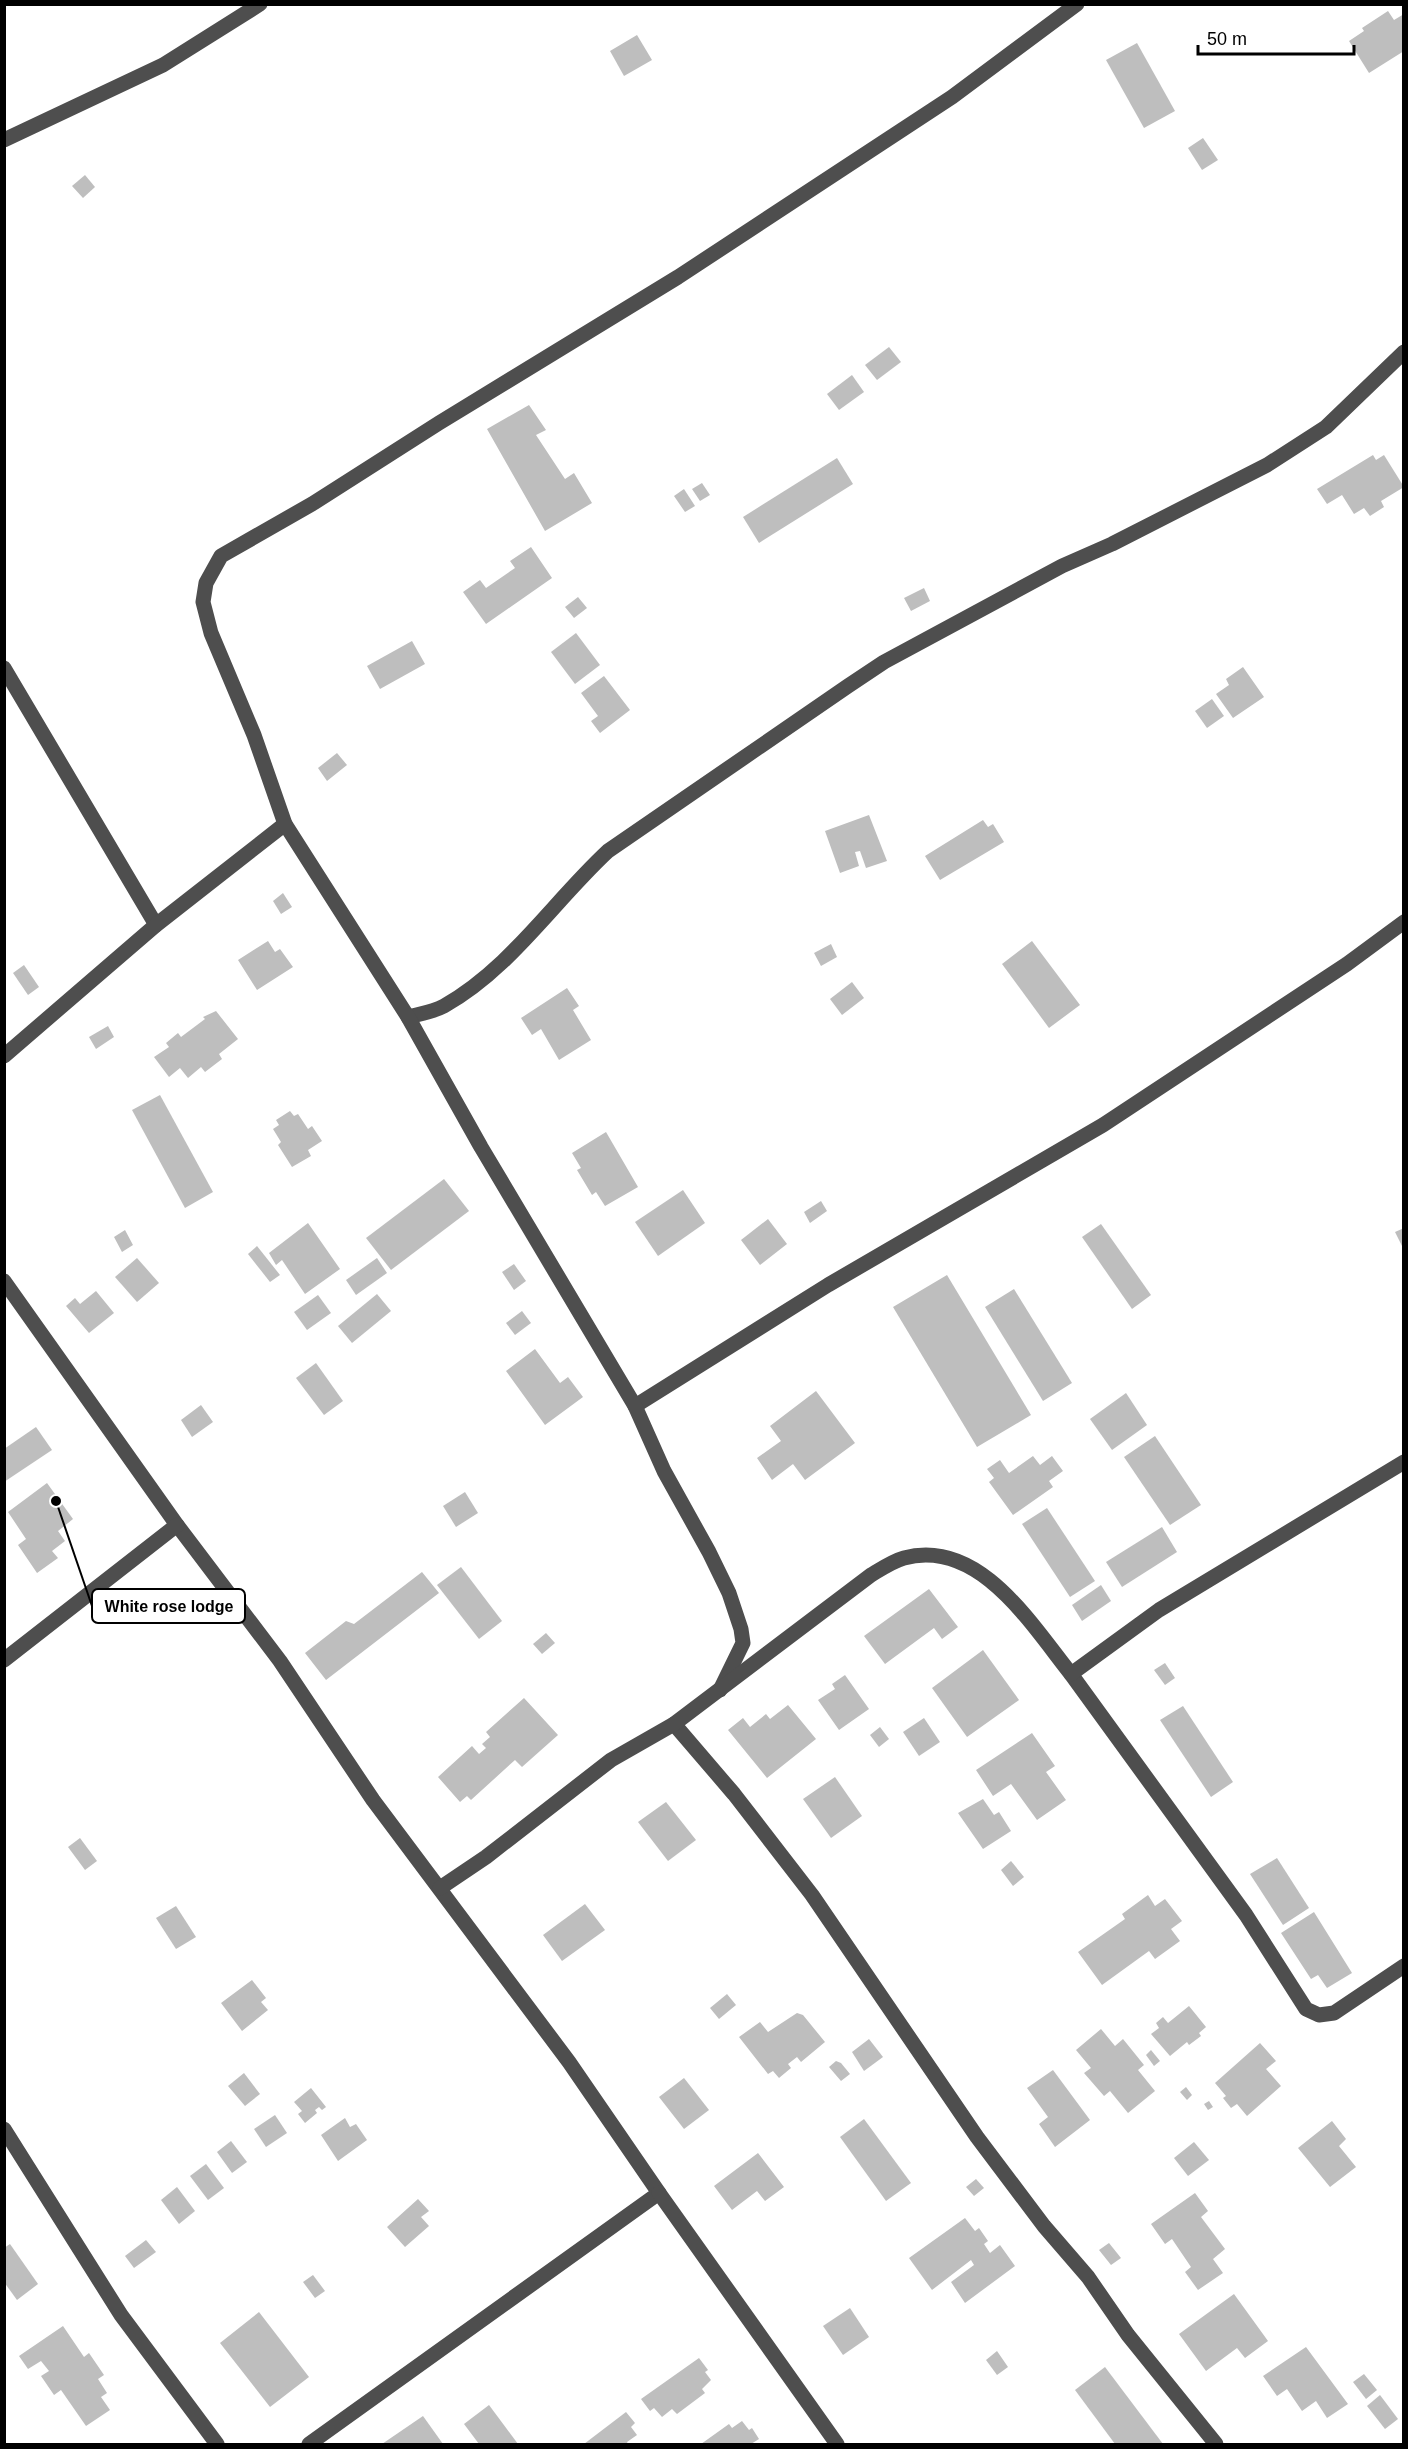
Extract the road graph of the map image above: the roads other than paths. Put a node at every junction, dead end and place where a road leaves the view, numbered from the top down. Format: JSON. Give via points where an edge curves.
{"nodes":[{"id":1,"x":260,"y":4,"type":"edge"},
{"id":2,"x":1077,"y":4,"type":"edge"},
{"id":3,"x":4,"y":140,"type":"edge"},
{"id":4,"x":1404,"y":352,"type":"edge"},
{"id":5,"x":4,"y":668,"type":"edge"},
{"id":6,"x":285,"y":824,"type":"junction"},
{"id":7,"x":1404,"y":921,"type":"edge"},
{"id":8,"x":156,"y":926,"type":"junction"},
{"id":9,"x":408,"y":1017,"type":"junction"},
{"id":10,"x":4,"y":1056,"type":"edge"},
{"id":11,"x":4,"y":1281,"type":"edge"},
{"id":12,"x":635,"y":1406,"type":"junction"},
{"id":13,"x":1404,"y":1462,"type":"edge"},
{"id":14,"x":177,"y":1525,"type":"junction"},
{"id":15,"x":4,"y":1660,"type":"edge"},
{"id":16,"x":1071,"y":1674,"type":"junction"},
{"id":17,"x":720,"y":1690,"type":"junction"},
{"id":18,"x":674,"y":1724,"type":"junction"},
{"id":19,"x":440,"y":1888,"type":"junction"},
{"id":20,"x":1404,"y":1966,"type":"edge"},
{"id":21,"x":4,"y":2128,"type":"edge"},
{"id":22,"x":659,"y":2193,"type":"junction"},
{"id":23,"x":217,"y":2445,"type":"edge"},
{"id":24,"x":309,"y":2445,"type":"edge"},
{"id":25,"x":837,"y":2445,"type":"edge"},
{"id":26,"x":1216,"y":2445,"type":"edge"}],
"edges":[{"from":1,"to":3,"type":"street","via":[[163,65]]},
{"from":2,"to":6,"type":"street","via":[[952,97],[678,277],[312,504],[221,556],[206,583],[202,602],[210,633],[254,735]]},
{"from":4,"to":9,"type":"street","via":[[1326,427],[1268,465],[1062,566],[884,662],[838,692],[608,851],[481,981],[442,1008]]},
{"from":5,"to":8,"type":"street"},
{"from":6,"to":8,"type":"street"},
{"from":6,"to":9,"type":"street"},
{"from":7,"to":12,"type":"street","via":[[1347,964],[1103,1125],[828,1285]]},
{"from":8,"to":10,"type":"street"},
{"from":9,"to":12,"type":"street"},
{"from":11,"to":14,"type":"street"},
{"from":12,"to":17,"type":"street","via":[[663,1471],[729,1593],[741,1629],[743,1643]]},
{"from":13,"to":16,"type":"street","via":[[1159,1610]]},
{"from":14,"to":15,"type":"street"},
{"from":14,"to":19,"type":"street","via":[[280,1661],[373,1800]]},
{"from":16,"to":17,"type":"street","via":[[1020,1610],[982,1572],[933,1554],[903,1558],[871,1575]]},
{"from":16,"to":20,"type":"street","via":[[1246,1915],[1306,2008],[1319,2015],[1334,2013]]},
{"from":17,"to":18,"type":"street"},
{"from":18,"to":19,"type":"street","via":[[611,1760]]},
{"from":18,"to":26,"type":"street","via":[[812,1895],[977,2137]]},
{"from":19,"to":22,"type":"street","via":[[582,2080]]},
{"from":21,"to":23,"type":"street","via":[[121,2315]]},
{"from":22,"to":24,"type":"street"},
{"from":22,"to":25,"type":"street"}]}
